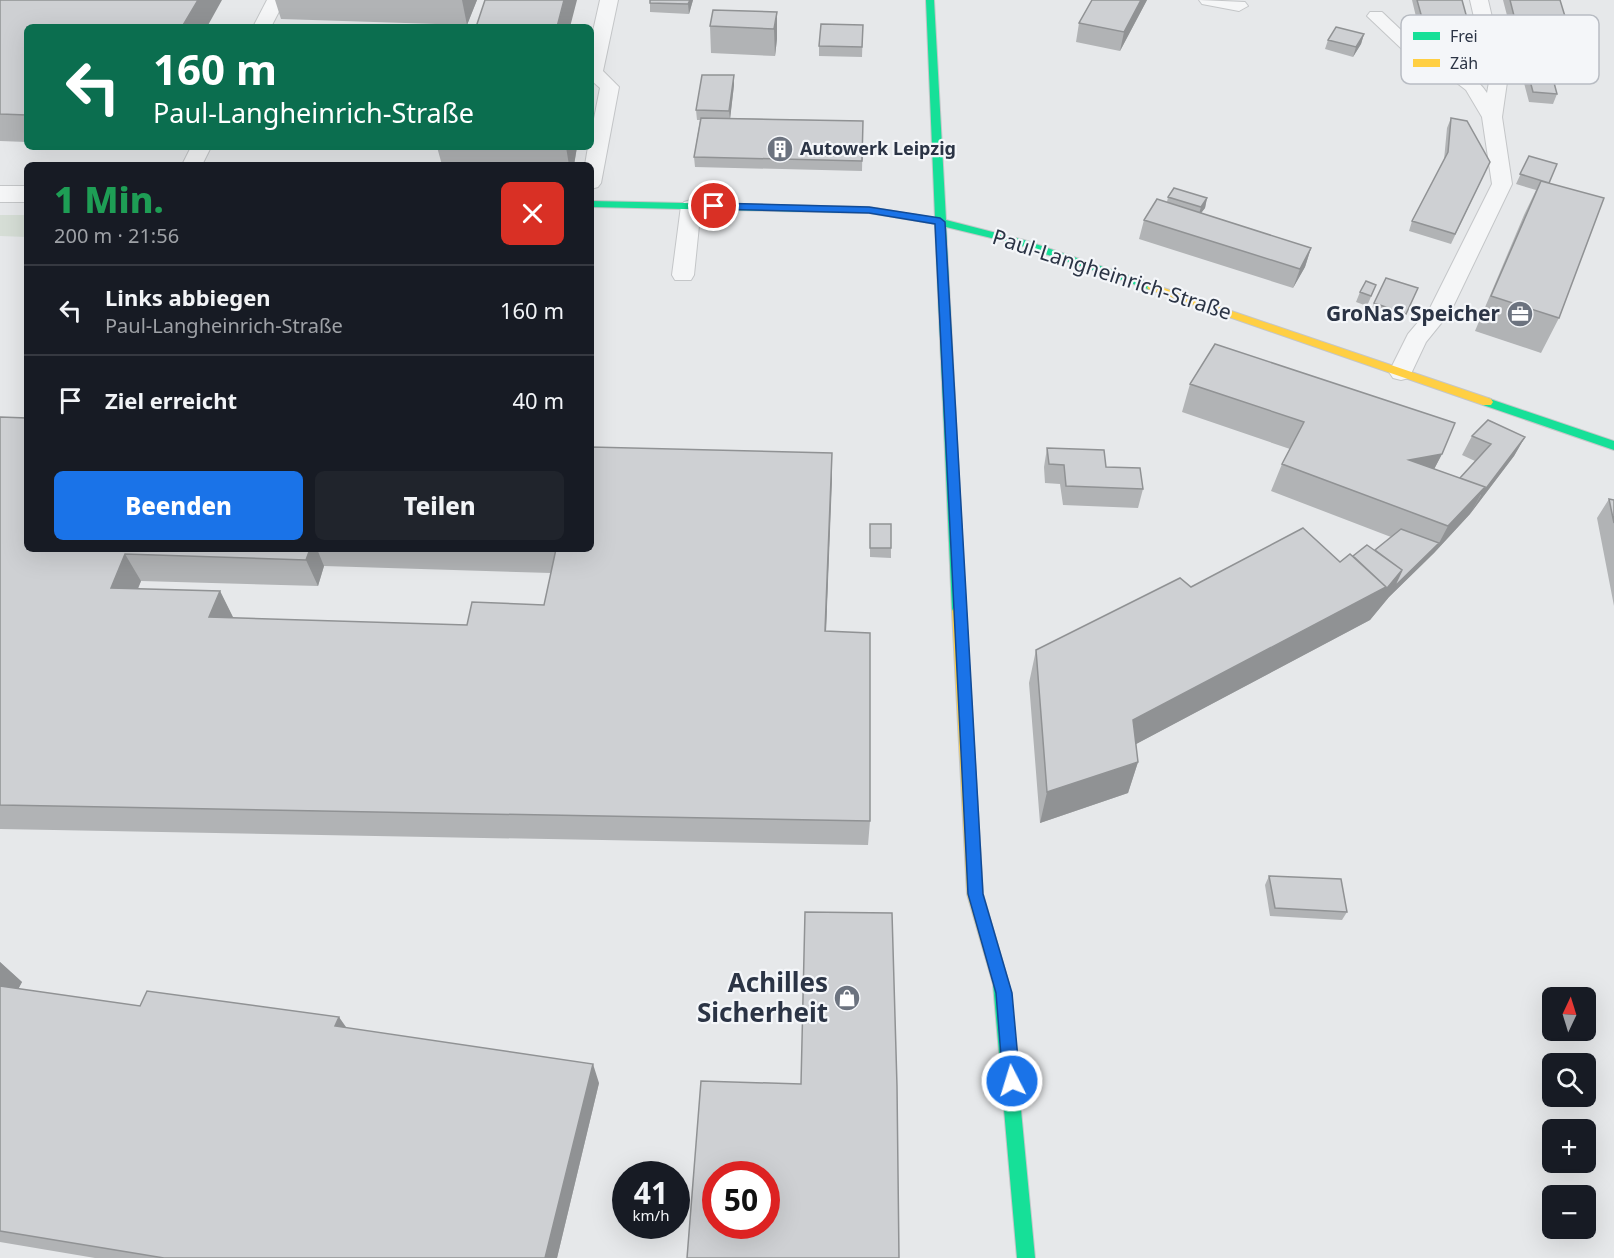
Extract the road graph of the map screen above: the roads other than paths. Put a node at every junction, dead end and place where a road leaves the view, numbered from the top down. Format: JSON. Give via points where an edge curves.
{"nodes":[{"id":1,"x":276,"y":0,"type":"edge"},
{"id":2,"x":609,"y":0,"type":"edge"},
{"id":3,"x":930,"y":0,"type":"edge"},
{"id":4,"x":1208,"y":0,"type":"edge"},
{"id":5,"x":1479,"y":0,"type":"edge"},
{"id":6,"x":1239,"y":6,"type":"dead end"},
{"id":7,"x":1482,"y":15,"type":"edge"},
{"id":8,"x":1376,"y":16,"type":"dead end"},
{"id":9,"x":264,"y":24,"type":"edge"},
{"id":10,"x":1401,"y":39,"type":"edge"},
{"id":11,"x":594,"y":68,"type":"edge"},
{"id":12,"x":594,"y":73,"type":"edge"},
{"id":13,"x":1470,"y":84,"type":"edge"},
{"id":14,"x":1498,"y":84,"type":"edge"},
{"id":15,"x":1492,"y":117,"type":"junction"},
{"id":16,"x":594,"y":167,"type":"edge"},
{"id":17,"x":0,"y":194,"type":"edge"},
{"id":18,"x":24,"y":194,"type":"edge"},
{"id":19,"x":594,"y":204,"type":"edge"},
{"id":20,"x":691,"y":206,"type":"junction"},
{"id":21,"x":940,"y":222,"type":"junction"},
{"id":22,"x":683,"y":275,"type":"dead end"},
{"id":23,"x":1401,"y":372,"type":"junction"},
{"id":24,"x":1614,"y":446,"type":"edge"},
{"id":25,"x":1026,"y":1258,"type":"edge"}],
"edges":[{"from":1,"to":9,"type":"lane"},
{"from":2,"to":11,"type":"lane"},
{"from":3,"to":21,"type":"main road"},
{"from":4,"to":6,"type":"lane"},
{"from":5,"to":7,"type":"lane"},
{"from":8,"to":10,"type":"lane"},
{"from":12,"to":16,"type":"lane","via":[[609,87]]},
{"from":13,"to":15,"type":"lane"},
{"from":14,"to":15,"type":"lane"},
{"from":15,"to":23,"type":"lane","via":[[1502,184],[1440,310],[1416,339]]},
{"from":17,"to":18,"type":"street"},
{"from":19,"to":20,"type":"main road","name":"Paul-Langheinrich-Straße"},
{"from":20,"to":21,"type":"main road","name":"Paul-Langheinrich-Straße","via":[[869,210]]},
{"from":20,"to":22,"type":"lane"},
{"from":21,"to":23,"type":"main road","name":"Paul-Langheinrich-Straße","via":[[1020,242]]},
{"from":21,"to":25,"type":"main road","via":[[975,894],[1004,993]]},
{"from":23,"to":24,"type":"main road","name":"Paul-Langheinrich-Straße"}]}
